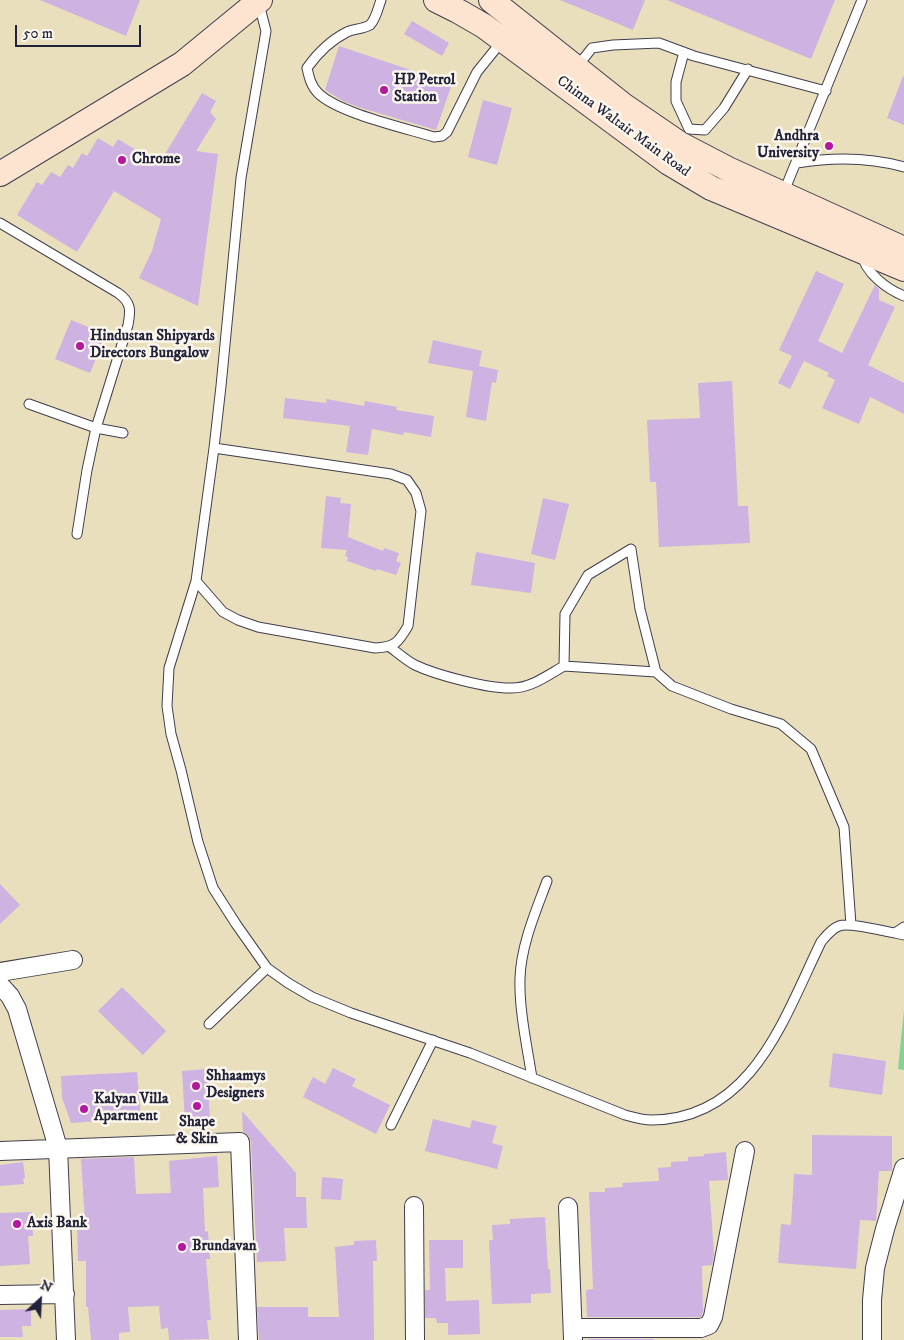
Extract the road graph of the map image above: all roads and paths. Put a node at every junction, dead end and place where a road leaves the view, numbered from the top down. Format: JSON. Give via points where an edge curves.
{"nodes":[{"id":1,"x":259,"y":0,"type":"edge"},
{"id":2,"x":381,"y":0,"type":"edge"},
{"id":3,"x":436,"y":0,"type":"edge"},
{"id":4,"x":491,"y":0,"type":"edge"},
{"id":5,"x":862,"y":0,"type":"edge"},
{"id":6,"x":510,"y":31,"type":"junction"},
{"id":7,"x":684,"y":52,"type":"junction"},
{"id":8,"x":576,"y":68,"type":"junction"},
{"id":9,"x":748,"y":69,"type":"junction"},
{"id":10,"x":826,"y":91,"type":"junction"},
{"id":11,"x":684,"y":136,"type":"junction"},
{"id":12,"x":797,"y":163,"type":"junction"},
{"id":13,"x":904,"y":166,"type":"edge"},
{"id":14,"x":0,"y":174,"type":"edge"},
{"id":15,"x":783,"y":194,"type":"junction"},
{"id":16,"x":0,"y":223,"type":"edge"},
{"id":17,"x":904,"y":249,"type":"edge"},
{"id":18,"x":861,"y":251,"type":"junction"},
{"id":19,"x":904,"y":269,"type":"edge"},
{"id":20,"x":904,"y":296,"type":"edge"},
{"id":21,"x":29,"y":404,"type":"dead end"},
{"id":22,"x":96,"y":428,"type":"junction"},
{"id":23,"x":123,"y":433,"type":"dead end"},
{"id":24,"x":214,"y":448,"type":"junction"},
{"id":25,"x":77,"y":534,"type":"dead end"},
{"id":26,"x":196,"y":581,"type":"junction"},
{"id":27,"x":390,"y":648,"type":"junction"},
{"id":28,"x":564,"y":666,"type":"junction"},
{"id":29,"x":656,"y":672,"type":"junction"},
{"id":30,"x":547,"y":881,"type":"dead end"},
{"id":31,"x":850,"y":926,"type":"junction"},
{"id":32,"x":904,"y":927,"type":"edge"},
{"id":33,"x":899,"y":934,"type":"edge"},
{"id":34,"x":73,"y":960,"type":"dead end"},
{"id":35,"x":267,"y":968,"type":"junction"},
{"id":36,"x":0,"y":972,"type":"edge"},
{"id":37,"x":3,"y":994,"type":"edge"},
{"id":38,"x":209,"y":1024,"type":"dead end"},
{"id":39,"x":433,"y":1040,"type":"junction"},
{"id":40,"x":532,"y":1078,"type":"junction"},
{"id":41,"x":390,"y":1125,"type":"dead end"},
{"id":42,"x":58,"y":1148,"type":"junction"},
{"id":43,"x":0,"y":1151,"type":"edge"},
{"id":44,"x":745,"y":1152,"type":"dead end"},
{"id":45,"x":904,"y":1168,"type":"edge"},
{"id":46,"x":414,"y":1206,"type":"dead end"},
{"id":47,"x":568,"y":1207,"type":"dead end"},
{"id":48,"x":65,"y":1294,"type":"junction"},
{"id":49,"x":0,"y":1295,"type":"edge"},
{"id":50,"x":574,"y":1334,"type":"edge"},
{"id":51,"x":66,"y":1340,"type":"edge"},
{"id":52,"x":248,"y":1340,"type":"edge"},
{"id":53,"x":415,"y":1340,"type":"edge"},
{"id":54,"x":872,"y":1340,"type":"edge"}],
"edges":[{"from":1,"to":14,"type":"street","via":[[182,64]]},
{"from":1,"to":24,"type":"lane","via":[[266,31],[241,178]]},
{"from":2,"to":6,"type":"lane","via":[[370,24],[349,31],[315,56],[307,68],[309,80],[329,101],[367,117],[434,137],[447,132],[477,72]]},
{"from":3,"to":6,"type":"street","name":"Chinna Waltair Main Road"},
{"from":4,"to":6,"type":"street","name":"Chinna Waltair Main Road"},
{"from":5,"to":10,"type":"lane"},
{"from":6,"to":8,"type":"street","name":"Chinna Waltair Main Road"},
{"from":6,"to":18,"type":"street","name":"Chinna Waltair Main Road","via":[[669,164],[711,188]]},
{"from":7,"to":8,"type":"lane","via":[[659,43],[592,48]]},
{"from":7,"to":9,"type":"lane"},
{"from":7,"to":11,"type":"lane","via":[[676,82],[676,101]]},
{"from":8,"to":11,"type":"street","name":"Chinna Waltair Main Road","via":[[623,105]]},
{"from":9,"to":10,"type":"lane"},
{"from":9,"to":11,"type":"lane","via":[[724,108],[705,130]]},
{"from":10,"to":12,"type":"lane"},
{"from":11,"to":15,"type":"street","name":"Chinna Waltair Main Road","via":[[728,169]]},
{"from":12,"to":13,"type":"lane","via":[[854,158]]},
{"from":12,"to":15,"type":"lane"},
{"from":15,"to":17,"type":"street","name":"Chinna Waltair Main Road"},
{"from":16,"to":22,"type":"lane","via":[[118,293],[129,306],[128,325]]},
{"from":18,"to":19,"type":"street","name":"Chinna Waltair Main Road"},
{"from":18,"to":20,"type":"lane","via":[[863,264],[875,277]]},
{"from":21,"to":22,"type":"lane"},
{"from":22,"to":23,"type":"lane"},
{"from":22,"to":25,"type":"lane"},
{"from":24,"to":26,"type":"lane"},
{"from":24,"to":27,"type":"lane","via":[[392,474],[407,480],[416,493],[421,511],[408,626],[400,640]]},
{"from":26,"to":27,"type":"lane","via":[[223,612],[258,627]]},
{"from":26,"to":35,"type":"lane","via":[[169,668],[167,706],[171,734],[213,888]]},
{"from":27,"to":28,"type":"lane","via":[[414,665],[445,676],[512,688],[535,682]]},
{"from":28,"to":29,"type":"lane"},
{"from":28,"to":29,"type":"lane","via":[[565,614],[588,575],[631,549],[640,608]]},
{"from":29,"to":31,"type":"lane","via":[[672,686],[781,724],[810,750],[844,827]]},
{"from":30,"to":40,"type":"lane","via":[[522,959],[520,976]]},
{"from":31,"to":33,"type":"lane"},
{"from":31,"to":40,"type":"lane","via":[[840,925],[821,942],[758,1064],[740,1085],[718,1102],[696,1113],[649,1120],[625,1115]]},
{"from":32,"to":33,"type":"lane"},
{"from":34,"to":36,"type":"street"},
{"from":35,"to":38,"type":"lane"},
{"from":35,"to":39,"type":"lane","via":[[312,997]]},
{"from":37,"to":42,"type":"street","via":[[17,1009]]},
{"from":39,"to":40,"type":"lane"},
{"from":39,"to":41,"type":"lane"},
{"from":42,"to":43,"type":"street"},
{"from":42,"to":48,"type":"street"},
{"from":42,"to":52,"type":"street","via":[[240,1142]]},
{"from":44,"to":50,"type":"street","via":[[714,1317],[709,1325],[702,1328]]},
{"from":45,"to":54,"type":"street","via":[[875,1268]]},
{"from":46,"to":53,"type":"street"},
{"from":47,"to":50,"type":"street"},
{"from":48,"to":49,"type":"street"},
{"from":48,"to":51,"type":"street"}]}
